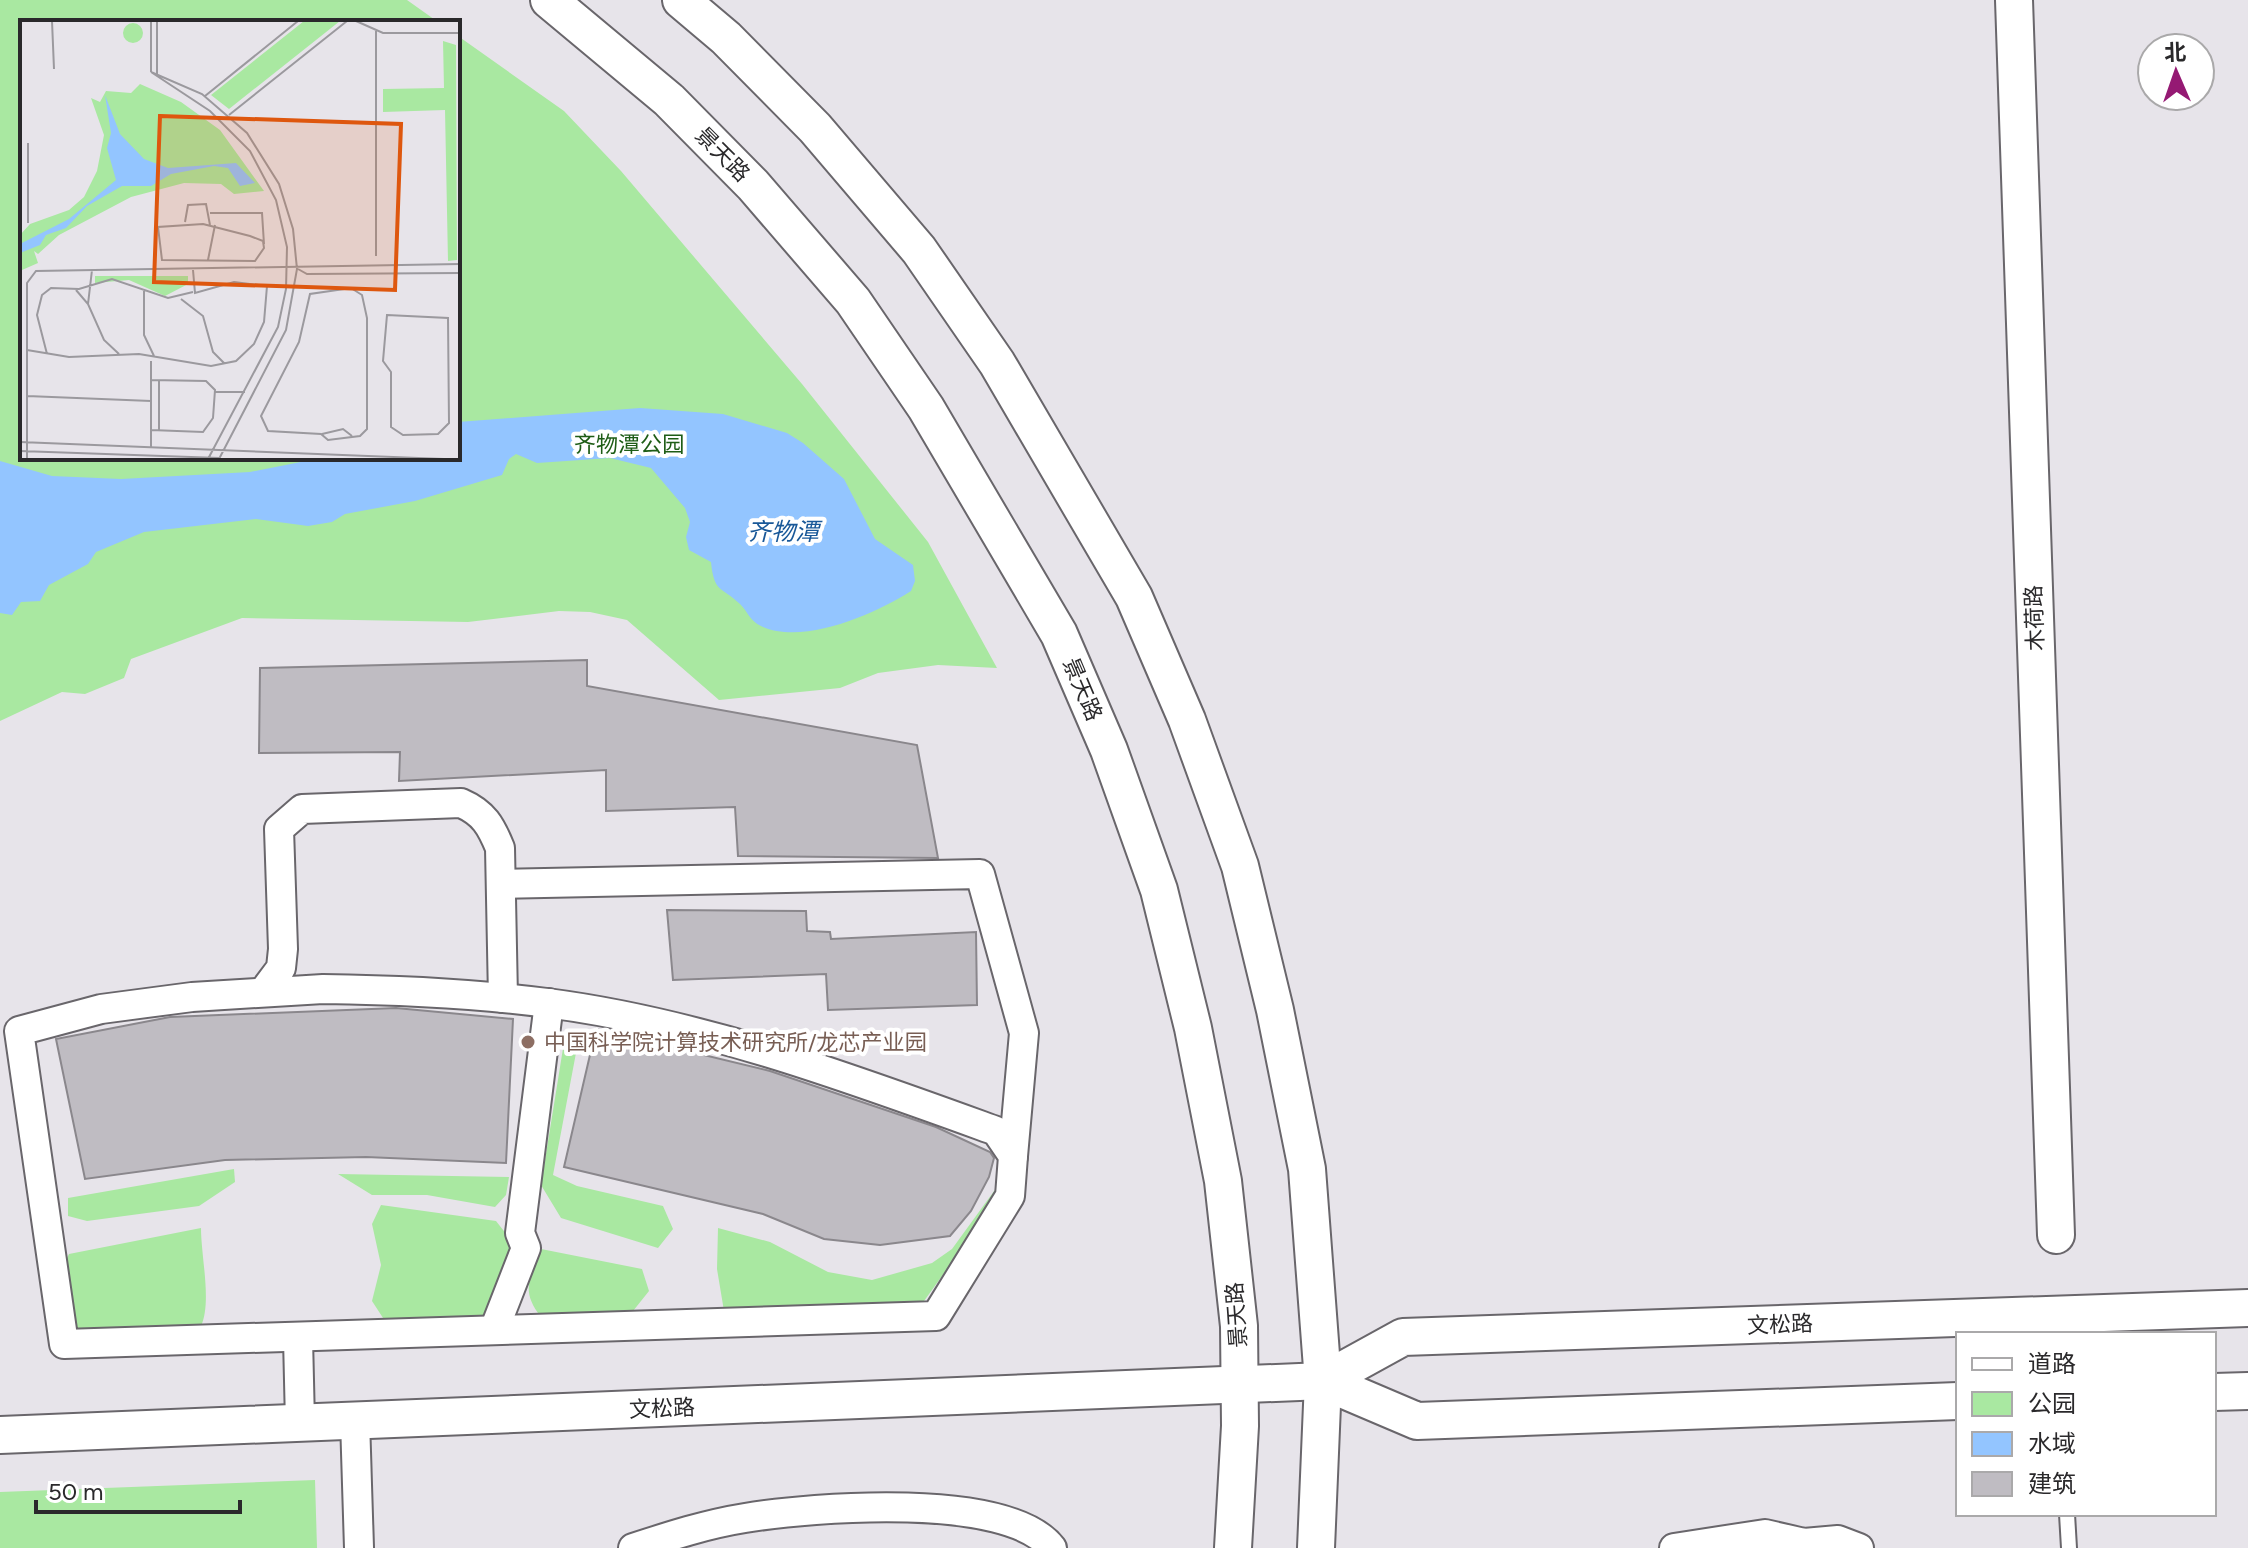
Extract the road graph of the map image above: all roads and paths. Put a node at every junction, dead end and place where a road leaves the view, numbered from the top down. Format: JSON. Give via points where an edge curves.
{"nodes":[{"id":1,"x":549,"y":0,"type":"edge"},
{"id":2,"x":681,"y":0,"type":"edge"},
{"id":3,"x":2014,"y":0,"type":"edge"},
{"id":4,"x":501,"y":884,"type":"junction"},
{"id":5,"x":263,"y":992,"type":"junction"},
{"id":6,"x":503,"y":998,"type":"junction"},
{"id":7,"x":549,"y":1003,"type":"junction"},
{"id":8,"x":1013,"y":1156,"type":"junction"},
{"id":9,"x":2056,"y":1235,"type":"dead end"},
{"id":10,"x":2248,"y":1308,"type":"edge"},
{"id":11,"x":494,"y":1330,"type":"junction"},
{"id":12,"x":298,"y":1338,"type":"junction"},
{"id":13,"x":1323,"y":1381,"type":"junction"},
{"id":14,"x":1240,"y":1384,"type":"junction"},
{"id":15,"x":2248,"y":1391,"type":"edge"},
{"id":16,"x":2216,"y":1392,"type":"edge"},
{"id":17,"x":1956,"y":1401,"type":"edge"},
{"id":18,"x":355,"y":1420,"type":"junction"},
{"id":19,"x":300,"y":1423,"type":"junction"},
{"id":20,"x":0,"y":1435,"type":"edge"},
{"id":21,"x":2067,"y":1516,"type":"edge"},
{"id":22,"x":359,"y":1548,"type":"edge"},
{"id":23,"x":633,"y":1548,"type":"edge"},
{"id":24,"x":1052,"y":1548,"type":"edge"},
{"id":25,"x":1233,"y":1548,"type":"edge"},
{"id":26,"x":1316,"y":1548,"type":"edge"},
{"id":27,"x":1674,"y":1548,"type":"edge"},
{"id":28,"x":1859,"y":1548,"type":"edge"},
{"id":29,"x":2069,"y":1548,"type":"edge"}],
"edges":[{"from":1,"to":14,"type":"street","name":"景天路","via":[[669,100],[753,185],[853,301],[926,408],[1059,634],[1109,750],[1159,890],[1189,1012],[1223,1181]]},
{"from":2,"to":13,"type":"street","via":[[815,128],[919,250],[997,363],[1134,597],[1187,720],[1240,866],[1307,1169]]},
{"from":3,"to":9,"type":"street","name":"木荷路"},
{"from":4,"to":5,"type":"street","via":[[500,848],[492,828],[478,810],[461,803],[302,809],[279,829],[283,949],[281,968]]},
{"from":4,"to":6,"type":"street"},
{"from":4,"to":8,"type":"street","via":[[980,874],[1024,1033]]},
{"from":5,"to":6,"type":"street","via":[[432,991]]},
{"from":5,"to":12,"type":"street","via":[[101,1009],[19,1031],[64,1344]]},
{"from":6,"to":7,"type":"street"},
{"from":7,"to":8,"type":"street","via":[[624,1016],[808,1063],[996,1131]]},
{"from":7,"to":11,"type":"street","via":[[520,1233],[526,1248]]},
{"from":8,"to":11,"type":"street","via":[[1010,1196],[936,1316]]},
{"from":10,"to":13,"type":"street","name":"文松路","via":[[1403,1337]]},
{"from":11,"to":12,"type":"street"},
{"from":12,"to":19,"type":"street"},
{"from":13,"to":14,"type":"street","name":"文松路"},
{"from":13,"to":17,"type":"street","name":"文松路","via":[[1417,1421]]},
{"from":13,"to":26,"type":"street"},
{"from":14,"to":18,"type":"street","name":"文松路"},
{"from":14,"to":25,"type":"street","name":"景天路"},
{"from":15,"to":16,"type":"street"},
{"from":18,"to":19,"type":"street","name":"文松路"},
{"from":18,"to":22,"type":"street"},
{"from":19,"to":20,"type":"street","name":"文松路"},
{"from":21,"to":29,"type":"lane"},
{"from":23,"to":24,"type":"street","via":[[744,1518],[876,1508],[994,1517],[1028,1527]]},
{"from":27,"to":28,"type":"street","via":[[1765,1534],[1804,1543],[1838,1540]]}]}
